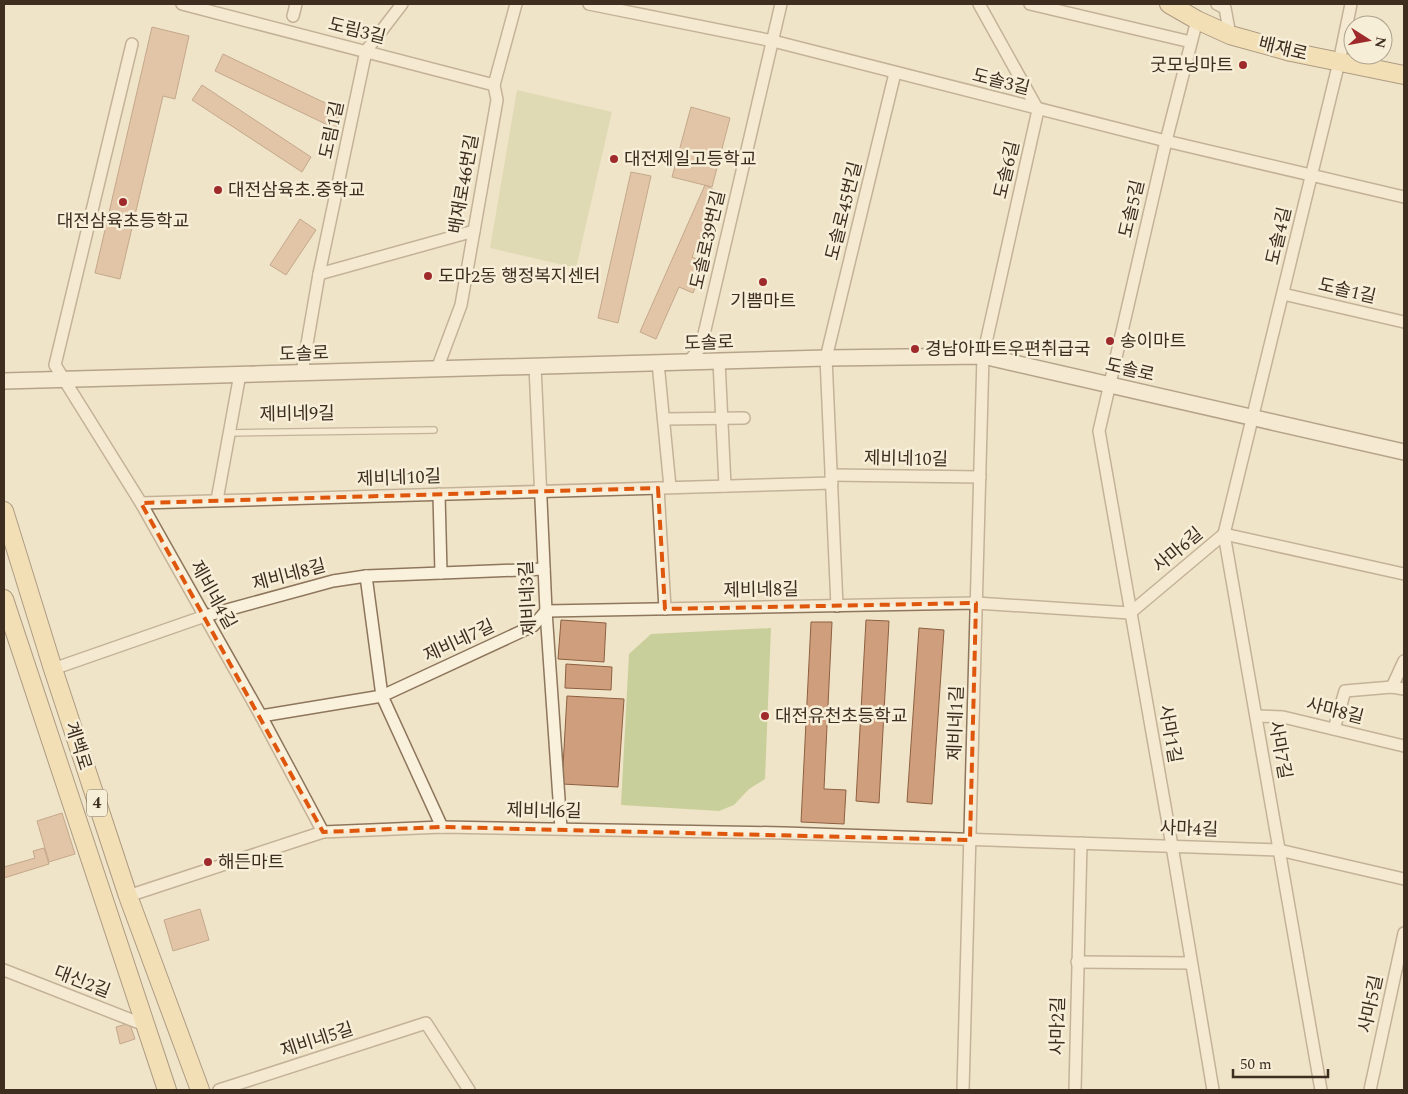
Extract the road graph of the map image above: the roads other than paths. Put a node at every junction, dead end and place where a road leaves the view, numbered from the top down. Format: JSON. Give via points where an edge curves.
{"nodes":[{"id":1,"x":182,"y":4,"type":"edge"},
{"id":2,"x":296,"y":4,"type":"edge"},
{"id":3,"x":402,"y":4,"type":"edge"},
{"id":4,"x":516,"y":4,"type":"edge"},
{"id":5,"x":588,"y":4,"type":"edge"},
{"id":6,"x":781,"y":4,"type":"edge"},
{"id":7,"x":979,"y":4,"type":"edge"},
{"id":8,"x":1030,"y":4,"type":"edge"},
{"id":9,"x":1169,"y":4,"type":"edge"},
{"id":10,"x":1217,"y":4,"type":"edge"},
{"id":11,"x":1351,"y":4,"type":"edge"},
{"id":12,"x":293,"y":16,"type":"dead end"},
{"id":13,"x":1197,"y":20,"type":"junction"},
{"id":14,"x":1230,"y":35,"type":"junction"},
{"id":15,"x":773,"y":42,"type":"junction"},
{"id":16,"x":1190,"y":42,"type":"junction"},
{"id":17,"x":132,"y":44,"type":"dead end"},
{"id":18,"x":366,"y":51,"type":"junction"},
{"id":19,"x":1339,"y":62,"type":"junction"},
{"id":20,"x":895,"y":73,"type":"junction"},
{"id":21,"x":1404,"y":75,"type":"edge"},
{"id":22,"x":494,"y":86,"type":"junction"},
{"id":23,"x":1038,"y":110,"type":"junction"},
{"id":24,"x":1166,"y":141,"type":"junction"},
{"id":25,"x":1311,"y":174,"type":"junction"},
{"id":26,"x":1404,"y":197,"type":"edge"},
{"id":27,"x":474,"y":231,"type":"junction"},
{"id":28,"x":319,"y":274,"type":"junction"},
{"id":29,"x":1283,"y":294,"type":"junction"},
{"id":30,"x":1404,"y":322,"type":"edge"},
{"id":31,"x":983,"y":356,"type":"junction"},
{"id":32,"x":826,"y":358,"type":"junction"},
{"id":33,"x":718,"y":361,"type":"junction"},
{"id":34,"x":688,"y":362,"type":"junction"},
{"id":35,"x":658,"y":363,"type":"junction"},
{"id":36,"x":535,"y":366,"type":"junction"},
{"id":37,"x":437,"y":369,"type":"junction"},
{"id":38,"x":302,"y":373,"type":"junction"},
{"id":39,"x":240,"y":374,"type":"junction"},
{"id":40,"x":66,"y":379,"type":"junction"},
{"id":41,"x":4,"y":381,"type":"edge"},
{"id":42,"x":1109,"y":385,"type":"junction"},
{"id":43,"x":722,"y":418,"type":"junction"},
{"id":44,"x":744,"y":418,"type":"dead end"},
{"id":45,"x":1253,"y":418,"type":"junction"},
{"id":46,"x":664,"y":419,"type":"junction"},
{"id":47,"x":434,"y":430,"type":"dead end"},
{"id":48,"x":228,"y":433,"type":"junction"},
{"id":49,"x":1404,"y":452,"type":"edge"},
{"id":50,"x":980,"y":477,"type":"junction"},
{"id":51,"x":831,"y":479,"type":"junction"},
{"id":52,"x":725,"y":486,"type":"junction"},
{"id":53,"x":658,"y":488,"type":"junction"},
{"id":54,"x":670,"y":488,"type":"junction"},
{"id":55,"x":540,"y":491,"type":"junction"},
{"id":56,"x":438,"y":494,"type":"junction"},
{"id":57,"x":217,"y":500,"type":"junction"},
{"id":58,"x":141,"y":502,"type":"junction"},
{"id":59,"x":4,"y":511,"type":"edge"},
{"id":60,"x":1224,"y":534,"type":"junction"},
{"id":61,"x":544,"y":569,"type":"junction"},
{"id":62,"x":441,"y":573,"type":"junction"},
{"id":63,"x":1404,"y":574,"type":"edge"},
{"id":64,"x":366,"y":576,"type":"junction"},
{"id":65,"x":4,"y":599,"type":"edge"},
{"id":66,"x":976,"y":603,"type":"junction"},
{"id":67,"x":837,"y":606,"type":"junction"},
{"id":68,"x":665,"y":609,"type":"junction"},
{"id":69,"x":546,"y":612,"type":"junction"},
{"id":70,"x":1130,"y":613,"type":"junction"},
{"id":71,"x":205,"y":616,"type":"junction"},
{"id":72,"x":1404,"y":661,"type":"edge"},
{"id":73,"x":53,"y":669,"type":"junction"},
{"id":74,"x":1392,"y":687,"type":"junction"},
{"id":75,"x":1404,"y":689,"type":"edge"},
{"id":76,"x":382,"y":696,"type":"junction"},
{"id":77,"x":261,"y":716,"type":"junction"},
{"id":78,"x":1256,"y":716,"type":"junction"},
{"id":79,"x":1334,"y":729,"type":"junction"},
{"id":80,"x":1404,"y":746,"type":"edge"},
{"id":81,"x":442,"y":827,"type":"junction"},
{"id":82,"x":560,"y":828,"type":"junction"},
{"id":83,"x":323,"y":832,"type":"junction"},
{"id":84,"x":970,"y":840,"type":"junction"},
{"id":85,"x":1081,"y":843,"type":"junction"},
{"id":86,"x":1172,"y":846,"type":"junction"},
{"id":87,"x":1279,"y":850,"type":"junction"},
{"id":88,"x":1404,"y":879,"type":"edge"},
{"id":89,"x":128,"y":896,"type":"junction"},
{"id":90,"x":1404,"y":933,"type":"edge"},
{"id":91,"x":1402,"y":956,"type":"edge"},
{"id":92,"x":1077,"y":962,"type":"junction"},
{"id":93,"x":1191,"y":963,"type":"junction"},
{"id":94,"x":4,"y":970,"type":"edge"},
{"id":95,"x":147,"y":1026,"type":"junction"},
{"id":96,"x":168,"y":1090,"type":"edge"},
{"id":97,"x":200,"y":1090,"type":"edge"},
{"id":98,"x":219,"y":1090,"type":"edge"},
{"id":99,"x":470,"y":1090,"type":"edge"},
{"id":100,"x":964,"y":1090,"type":"edge"},
{"id":101,"x":1075,"y":1090,"type":"edge"},
{"id":102,"x":1213,"y":1090,"type":"edge"},
{"id":103,"x":1321,"y":1090,"type":"edge"},
{"id":104,"x":1370,"y":1090,"type":"edge"}],
"edges":[{"from":1,"to":18,"type":"street","name":"도림3길"},
{"from":2,"to":12,"type":"street"},
{"from":3,"to":18,"type":"street","name":"도림1길"},
{"from":4,"to":22,"type":"street","name":"배재로46번길"},
{"from":5,"to":15,"type":"street","name":"도솔3길"},
{"from":6,"to":15,"type":"street","name":"도솔로39번길"},
{"from":7,"to":23,"type":"street"},
{"from":8,"to":16,"type":"street"},
{"from":9,"to":13,"type":"main road","name":"배재로"},
{"from":10,"to":14,"type":"street","via":[[1225,8]]},
{"from":11,"to":19,"type":"street","name":"도솔4길"},
{"from":13,"to":14,"type":"main road","name":"배재로"},
{"from":13,"to":16,"type":"street","name":"도솔5길"},
{"from":14,"to":19,"type":"main road","name":"배재로"},
{"from":15,"to":20,"type":"street","name":"도솔3길"},
{"from":15,"to":34,"type":"street","name":"도솔로39번길","via":[[701,347]]},
{"from":16,"to":24,"type":"street","name":"도솔5길"},
{"from":17,"to":40,"type":"street","name":"제비네4길","via":[[56,358],[55,365]]},
{"from":18,"to":22,"type":"street","name":"도림3길"},
{"from":18,"to":28,"type":"street","name":"도림1길"},
{"from":19,"to":21,"type":"main road","name":"배재로"},
{"from":19,"to":25,"type":"street","name":"도솔4길"},
{"from":20,"to":23,"type":"street","name":"도솔3길"},
{"from":20,"to":32,"type":"street","name":"도솔로45번길"},
{"from":22,"to":27,"type":"street","name":"배재로46번길","via":[[497,100]]},
{"from":23,"to":24,"type":"street","name":"도솔3길"},
{"from":23,"to":31,"type":"street","name":"도솔6길"},
{"from":24,"to":25,"type":"street","name":"도솔3길"},
{"from":24,"to":42,"type":"street","name":"도솔5길"},
{"from":25,"to":26,"type":"street","name":"도솔3길"},
{"from":25,"to":29,"type":"street","name":"도솔4길"},
{"from":27,"to":28,"type":"street"},
{"from":27,"to":37,"type":"street","name":"배재로46번길","via":[[461,305]]},
{"from":28,"to":38,"type":"street","name":"도림1길"},
{"from":29,"to":30,"type":"street","name":"도솔1길"},
{"from":29,"to":45,"type":"street","name":"도솔4길"},
{"from":31,"to":32,"type":"street","name":"도솔로"},
{"from":31,"to":42,"type":"street","name":"도솔로"},
{"from":31,"to":50,"type":"street","name":"제비네1길"},
{"from":32,"to":33,"type":"street","name":"도솔로"},
{"from":32,"to":51,"type":"street"},
{"from":33,"to":34,"type":"street","name":"도솔로"},
{"from":33,"to":43,"type":"street"},
{"from":34,"to":35,"type":"street","name":"도솔로"},
{"from":35,"to":36,"type":"street","name":"도솔로"},
{"from":35,"to":46,"type":"street"},
{"from":36,"to":37,"type":"street","name":"도솔로"},
{"from":36,"to":55,"type":"street","name":"제비네3길"},
{"from":37,"to":38,"type":"street","name":"도솔로"},
{"from":38,"to":39,"type":"street","name":"도솔로"},
{"from":39,"to":40,"type":"street","name":"도솔로"},
{"from":39,"to":48,"type":"street"},
{"from":40,"to":41,"type":"street","name":"도솔로"},
{"from":40,"to":58,"type":"street","name":"제비네4길"},
{"from":42,"to":45,"type":"street","name":"도솔로"},
{"from":42,"to":70,"type":"street","name":"사마1길","via":[[1099,431]]},
{"from":43,"to":44,"type":"street"},
{"from":43,"to":46,"type":"street"},
{"from":43,"to":52,"type":"street"},
{"from":45,"to":49,"type":"street","name":"도솔로"},
{"from":45,"to":60,"type":"street","name":"사마7길"},
{"from":46,"to":54,"type":"street"},
{"from":47,"to":48,"type":"lane","name":"제비네9길"},
{"from":48,"to":57,"type":"street"},
{"from":50,"to":51,"type":"street","name":"제비네10길"},
{"from":50,"to":66,"type":"street","name":"제비네1길"},
{"from":51,"to":52,"type":"street","name":"제비네10길"},
{"from":51,"to":67,"type":"street"},
{"from":52,"to":54,"type":"street","name":"제비네10길"},
{"from":53,"to":54,"type":"street","name":"제비네10길"},
{"from":53,"to":55,"type":"street","name":"제비네10길"},
{"from":53,"to":68,"type":"street"},
{"from":55,"to":56,"type":"street","name":"제비네10길"},
{"from":55,"to":61,"type":"street","name":"제비네3길"},
{"from":56,"to":57,"type":"street","name":"제비네10길"},
{"from":56,"to":62,"type":"street"},
{"from":57,"to":58,"type":"street","name":"제비네10길"},
{"from":58,"to":71,"type":"street","name":"제비네4길"},
{"from":59,"to":73,"type":"main road","name":"계백로","number":"4"},
{"from":60,"to":63,"type":"street","name":"사마6길"},
{"from":60,"to":70,"type":"street","name":"사마6길"},
{"from":60,"to":78,"type":"street","name":"사마7길"},
{"from":61,"to":62,"type":"street","name":"제비네8길"},
{"from":61,"to":69,"type":"street","name":"제비네3길"},
{"from":62,"to":64,"type":"street","name":"제비네8길"},
{"from":64,"to":71,"type":"street","name":"제비네8길","via":[[333,581]]},
{"from":64,"to":76,"type":"street"},
{"from":65,"to":95,"type":"main road","name":"계백로","number":"4"},
{"from":66,"to":67,"type":"street","name":"제비네8길"},
{"from":66,"to":70,"type":"street"},
{"from":66,"to":84,"type":"street","name":"제비네1길"},
{"from":67,"to":68,"type":"street","name":"제비네8길"},
{"from":68,"to":69,"type":"street","name":"제비네8길"},
{"from":69,"to":76,"type":"street","name":"제비네7길","via":[[533,626]]},
{"from":69,"to":82,"type":"street","name":"제비네3길"},
{"from":70,"to":86,"type":"street","name":"사마1길"},
{"from":71,"to":73,"type":"street","name":"제비네8길"},
{"from":71,"to":77,"type":"street","name":"제비네4길"},
{"from":72,"to":74,"type":"street"},
{"from":73,"to":89,"type":"main road","name":"계백로","number":"4"},
{"from":74,"to":75,"type":"street"},
{"from":74,"to":79,"type":"street","via":[[1345,691]]},
{"from":76,"to":77,"type":"street","name":"제비네7길"},
{"from":76,"to":81,"type":"street"},
{"from":77,"to":83,"type":"street","name":"제비네4길"},
{"from":78,"to":79,"type":"street","name":"사마8길","via":[[1283,716]]},
{"from":78,"to":87,"type":"street","name":"사마7길"},
{"from":79,"to":80,"type":"street","name":"사마8길"},
{"from":81,"to":82,"type":"street","name":"제비네6길"},
{"from":81,"to":83,"type":"street","name":"제비네6길"},
{"from":82,"to":84,"type":"street","name":"제비네6길"},
{"from":83,"to":89,"type":"street","name":"제비네6길"},
{"from":84,"to":85,"type":"street","name":"사마4길"},
{"from":84,"to":100,"type":"street","name":"제비네1길"},
{"from":85,"to":86,"type":"street","name":"사마4길"},
{"from":85,"to":92,"type":"street","name":"사마2길"},
{"from":86,"to":87,"type":"street","name":"사마4길"},
{"from":86,"to":93,"type":"street","name":"사마1길"},
{"from":87,"to":88,"type":"street","name":"사마4길"},
{"from":87,"to":103,"type":"street","name":"사마7길"},
{"from":89,"to":97,"type":"main road","name":"계백로","number":"4"},
{"from":90,"to":91,"type":"street","name":"사마5길"},
{"from":91,"to":104,"type":"street","name":"사마5길"},
{"from":92,"to":93,"type":"street"},
{"from":92,"to":101,"type":"street","name":"사마2길"},
{"from":93,"to":102,"type":"street","name":"사마1길"},
{"from":94,"to":95,"type":"street","name":"대신2길"},
{"from":95,"to":96,"type":"main road","name":"계백로","number":"4"},
{"from":98,"to":99,"type":"street","name":"제비네5길","via":[[426,1023]]}]}
